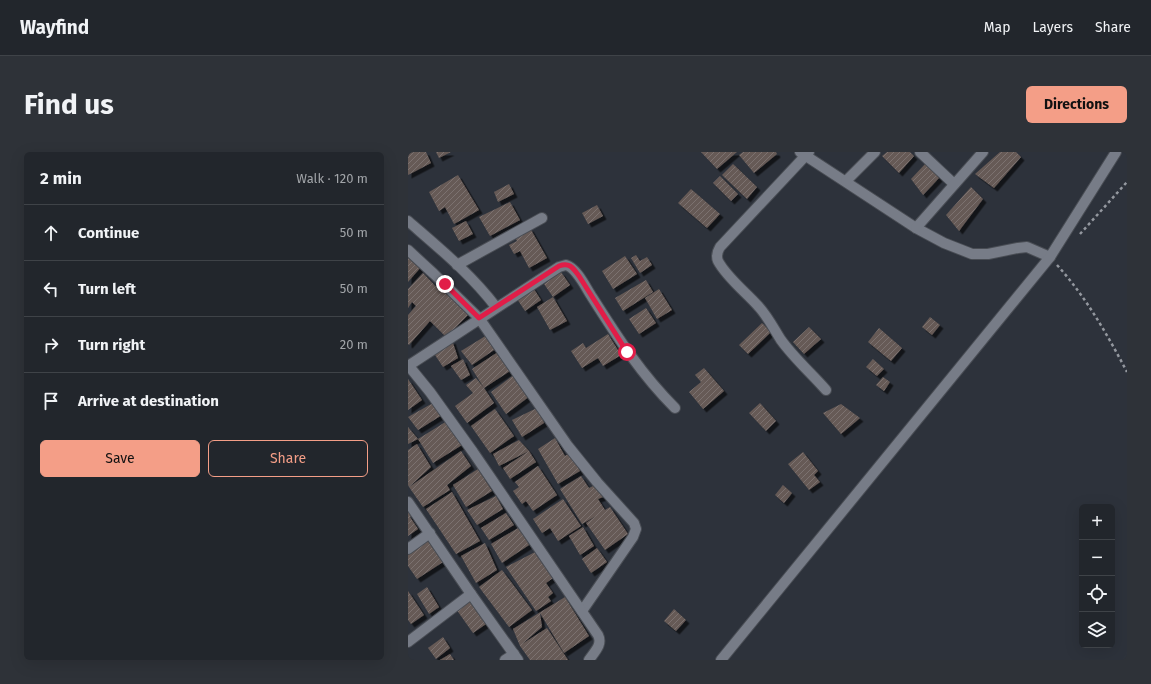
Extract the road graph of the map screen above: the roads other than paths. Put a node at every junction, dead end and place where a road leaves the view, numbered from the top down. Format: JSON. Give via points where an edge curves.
{"nodes":[{"id":1,"x":875,"y":152,"type":"edge"},
{"id":2,"x":920,"y":152,"type":"edge"},
{"id":3,"x":983,"y":152,"type":"edge"},
{"id":4,"x":1116,"y":152,"type":"edge"},
{"id":5,"x":805,"y":153,"type":"edge"},
{"id":6,"x":846,"y":181,"type":"junction"},
{"id":7,"x":954,"y":184,"type":"junction"},
{"id":8,"x":542,"y":218,"type":"dead end"},
{"id":9,"x":408,"y":221,"type":"edge"},
{"id":10,"x":916,"y":228,"type":"junction"},
{"id":11,"x":408,"y":250,"type":"edge"},
{"id":12,"x":1050,"y":257,"type":"junction"},
{"id":13,"x":458,"y":264,"type":"junction"},
{"id":14,"x":496,"y":307,"type":"junction"},
{"id":15,"x":479,"y":318,"type":"junction"},
{"id":16,"x":408,"y":366,"type":"edge"},
{"id":17,"x":826,"y":390,"type":"dead end"},
{"id":18,"x":675,"y":408,"type":"dead end"},
{"id":19,"x":408,"y":502,"type":"edge"},
{"id":20,"x":430,"y":533,"type":"junction"},
{"id":21,"x":408,"y":549,"type":"edge"},
{"id":22,"x":471,"y":594,"type":"junction"},
{"id":23,"x":582,"y":611,"type":"junction"},
{"id":24,"x":408,"y":642,"type":"edge"},
{"id":25,"x":512,"y":658,"type":"edge"},
{"id":26,"x":589,"y":660,"type":"edge"},
{"id":27,"x":721,"y":660,"type":"edge"}],
"edges":[{"from":1,"to":6,"type":"street"},
{"from":2,"to":7,"type":"street"},
{"from":3,"to":7,"type":"street"},
{"from":4,"to":12,"type":"street"},
{"from":5,"to":6,"type":"street"},
{"from":5,"to":17,"type":"street","via":[[720,247],[717,256],[727,273],[760,307],[791,353]]},
{"from":6,"to":10,"type":"street"},
{"from":7,"to":10,"type":"street"},
{"from":8,"to":13,"type":"street"},
{"from":9,"to":13,"type":"street"},
{"from":10,"to":12,"type":"street","via":[[944,244],[972,254],[988,254],[1027,247]]},
{"from":11,"to":15,"type":"street"},
{"from":12,"to":27,"type":"street"},
{"from":13,"to":14,"type":"street"},
{"from":14,"to":15,"type":"street"},
{"from":14,"to":18,"type":"street","via":[[559,266],[569,265],[579,276],[631,358]]},
{"from":15,"to":16,"type":"street"},
{"from":15,"to":23,"type":"street","via":[[568,446],[632,519],[635,526],[633,537]]},
{"from":16,"to":23,"type":"street","via":[[473,452]]},
{"from":19,"to":20,"type":"street"},
{"from":20,"to":21,"type":"street"},
{"from":20,"to":22,"type":"street"},
{"from":22,"to":24,"type":"street"},
{"from":22,"to":25,"type":"street"},
{"from":23,"to":26,"type":"street","via":[[600,639],[598,648]]}]}
